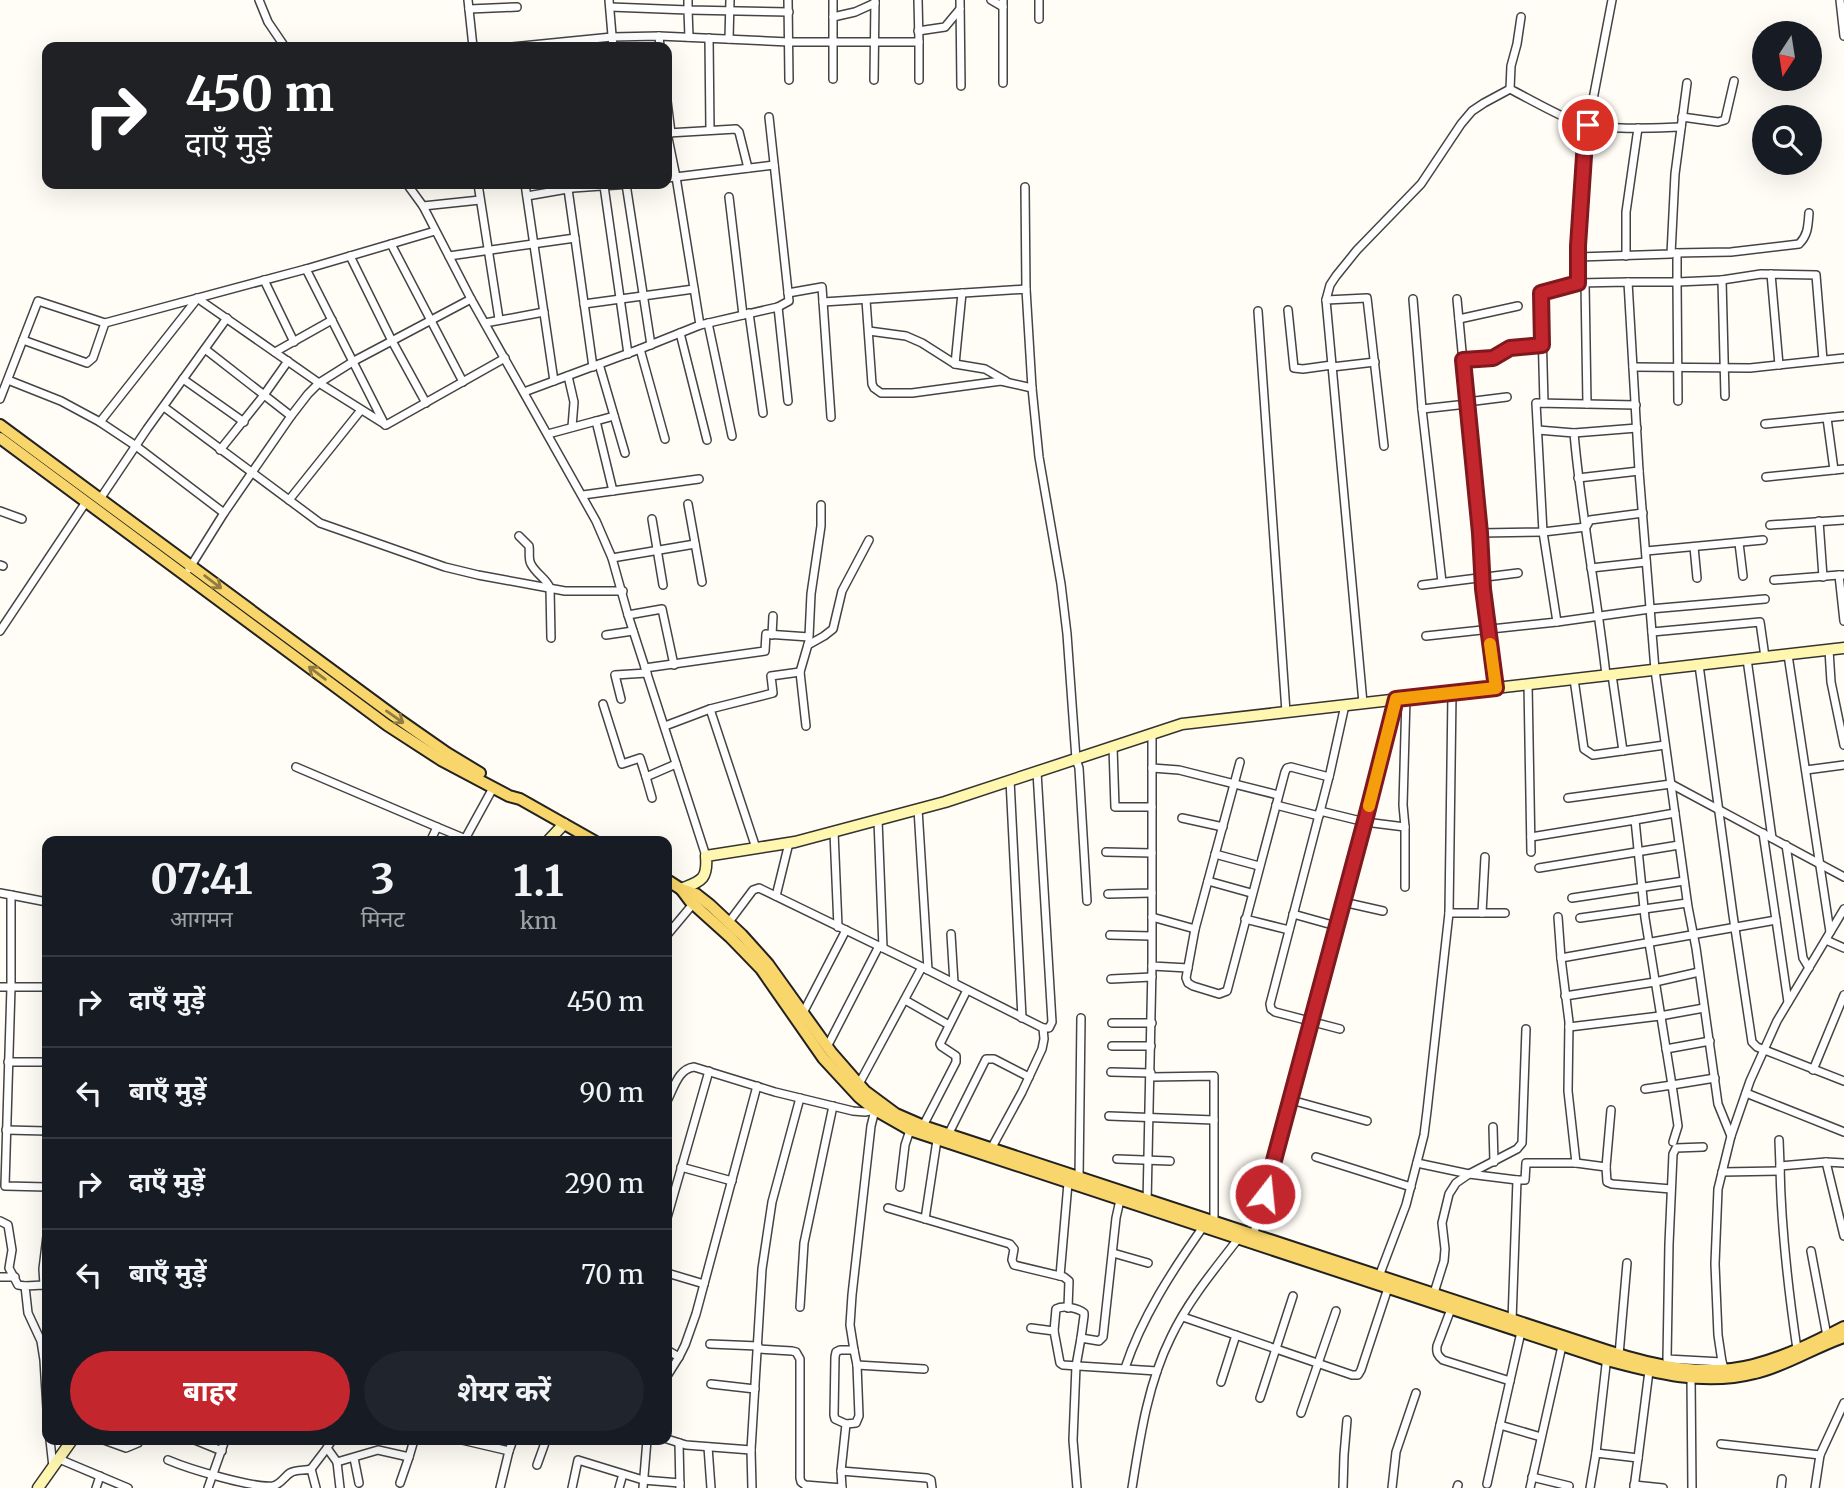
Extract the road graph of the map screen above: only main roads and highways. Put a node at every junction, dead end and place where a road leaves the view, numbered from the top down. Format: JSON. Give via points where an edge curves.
{"nodes":[{"id":1,"x":0,"y":425,"type":"edge"},
{"id":2,"x":0,"y":438,"type":"edge"},
{"id":3,"x":188,"y":570,"type":"junction"},
{"id":4,"x":520,"y":799,"type":"junction"},
{"id":5,"x":585,"y":836,"type":"edge"},
{"id":6,"x":672,"y":883,"type":"edge"},
{"id":7,"x":681,"y":889,"type":"junction"},
{"id":8,"x":878,"y":1107,"type":"junction"},
{"id":9,"x":1147,"y":1205,"type":"junction"},
{"id":10,"x":1208,"y":1225,"type":"junction"},
{"id":11,"x":1381,"y":1283,"type":"junction"},
{"id":12,"x":1515,"y":1327,"type":"junction"},
{"id":13,"x":1844,"y":1327,"type":"edge"},
{"id":14,"x":1844,"y":1337,"type":"edge"},
{"id":15,"x":1611,"y":1355,"type":"junction"},
{"id":16,"x":1667,"y":1367,"type":"junction"},
{"id":17,"x":1724,"y":1369,"type":"junction"}],
"edges":[{"from":1,"to":3,"type":"main road"},
{"from":2,"to":3,"type":"main road"},
{"from":3,"to":4,"type":"main road","one_way":true,"via":[[447,753]]},
{"from":4,"to":3,"type":"main road","one_way":true,"via":[[442,760],[387,725]]},
{"from":4,"to":5,"type":"main road"},
{"from":6,"to":7,"type":"main road"},
{"from":7,"to":8,"type":"main road","via":[[761,968],[823,1058],[859,1097]]},
{"from":7,"to":8,"type":"main road","via":[[696,894],[729,922],[768,964],[827,1047]]},
{"from":8,"to":9,"type":"main road"},
{"from":8,"to":9,"type":"main road","via":[[910,1130],[937,1140]]},
{"from":9,"to":10,"type":"main road"},
{"from":10,"to":11,"type":"main road","via":[[1253,1236]]},
{"from":10,"to":11,"type":"main road","via":[[1238,1239]]},
{"from":11,"to":12,"type":"main road"},
{"from":11,"to":12,"type":"main road","via":[[1434,1293]]},
{"from":12,"to":15,"type":"main road"},
{"from":12,"to":15,"type":"main road","via":[[1562,1346]]},
{"from":13,"to":17,"type":"main road","via":[[1752,1366]]},
{"from":14,"to":17,"type":"main road","via":[[1755,1373]]},
{"from":15,"to":16,"type":"main road"},
{"from":15,"to":16,"type":"main road","via":[[1648,1371]]},
{"from":16,"to":17,"type":"main road"},
{"from":16,"to":17,"type":"main road","via":[[1690,1377],[1711,1378]]}]}
